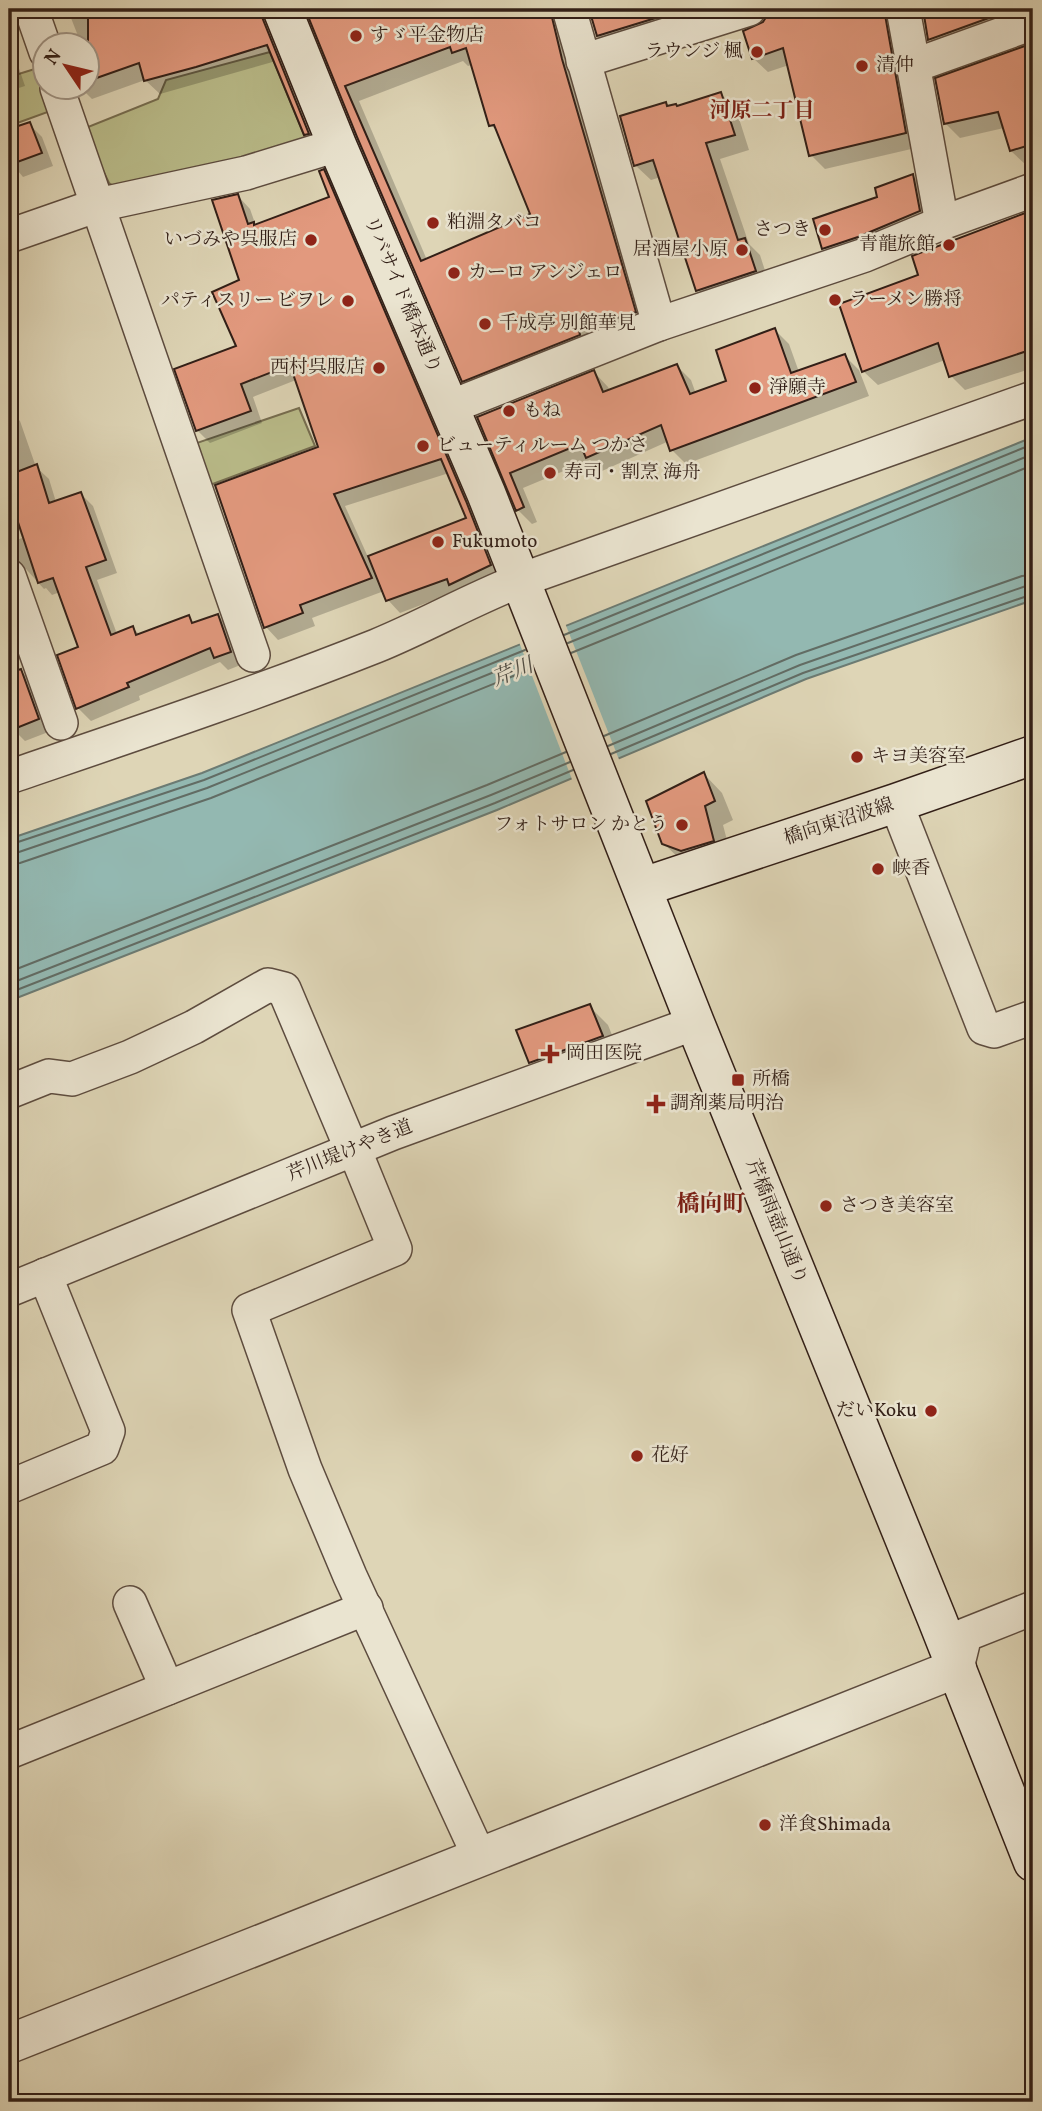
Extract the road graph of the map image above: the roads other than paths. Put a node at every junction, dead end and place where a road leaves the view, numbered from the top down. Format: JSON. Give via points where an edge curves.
{"nodes":[{"id":1,"x":31,"y":9,"type":"edge"},
{"id":2,"x":282,"y":9,"type":"edge"},
{"id":3,"x":569,"y":9,"type":"edge"},
{"id":4,"x":749,"y":9,"type":"edge"},
{"id":5,"x":903,"y":9,"type":"edge"},
{"id":6,"x":1033,"y":23,"type":"edge"},
{"id":7,"x":39,"y":32,"type":"edge"},
{"id":8,"x":583,"y":61,"type":"junction"},
{"id":9,"x":913,"y":66,"type":"junction"},
{"id":10,"x":62,"y":102,"type":"edge"},
{"id":11,"x":337,"y":145,"type":"junction"},
{"id":12,"x":1033,"y":190,"type":"edge"},
{"id":13,"x":98,"y":205,"type":"junction"},
{"id":14,"x":942,"y":223,"type":"junction"},
{"id":15,"x":9,"y":236,"type":"edge"},
{"id":16,"x":659,"y":324,"type":"junction"},
{"id":17,"x":1033,"y":398,"type":"edge"},
{"id":18,"x":450,"y":407,"type":"junction"},
{"id":19,"x":9,"y":576,"type":"edge"},
{"id":20,"x":527,"y":595,"type":"junction"},
{"id":21,"x":253,"y":655,"type":"dead end"},
{"id":22,"x":61,"y":723,"type":"dead end"},
{"id":23,"x":1033,"y":755,"type":"edge"},
{"id":24,"x":9,"y":776,"type":"edge"},
{"id":25,"x":896,"y":803,"type":"junction"},
{"id":26,"x":643,"y":887,"type":"junction"},
{"id":27,"x":1033,"y":1017,"type":"edge"},
{"id":28,"x":695,"y":1023,"type":"junction"},
{"id":29,"x":9,"y":1093,"type":"edge"},
{"id":30,"x":352,"y":1150,"type":"junction"},
{"id":31,"x":45,"y":1275,"type":"junction"},
{"id":32,"x":9,"y":1290,"type":"edge"},
{"id":33,"x":9,"y":1487,"type":"edge"},
{"id":34,"x":130,"y":1603,"type":"dead end"},
{"id":35,"x":366,"y":1608,"type":"junction"},
{"id":36,"x":1033,"y":1608,"type":"edge"},
{"id":37,"x":957,"y":1668,"type":"junction"},
{"id":38,"x":167,"y":1688,"type":"junction"},
{"id":39,"x":9,"y":1752,"type":"edge"},
{"id":40,"x":479,"y":1856,"type":"junction"},
{"id":41,"x":1033,"y":1862,"type":"edge"},
{"id":42,"x":9,"y":2044,"type":"edge"}],
"edges":[{"from":1,"to":7,"type":"street"},
{"from":2,"to":11,"type":"main road","name":"リバサイド橋本通り"},
{"from":3,"to":8,"type":"street"},
{"from":4,"to":8,"type":"street"},
{"from":5,"to":9,"type":"street"},
{"from":6,"to":9,"type":"street"},
{"from":8,"to":16,"type":"street"},
{"from":9,"to":14,"type":"street"},
{"from":10,"to":13,"type":"street"},
{"from":11,"to":13,"type":"street","via":[[246,173]]},
{"from":11,"to":18,"type":"main road","name":"リバサイド橋本通り"},
{"from":12,"to":14,"type":"street"},
{"from":13,"to":15,"type":"street"},
{"from":13,"to":21,"type":"street"},
{"from":14,"to":16,"type":"street","via":[[865,256]]},
{"from":16,"to":18,"type":"street"},
{"from":17,"to":20,"type":"street"},
{"from":18,"to":20,"type":"main road","name":"リバサイド橋本通り"},
{"from":19,"to":22,"type":"street"},
{"from":20,"to":24,"type":"street","via":[[497,590],[378,645]]},
{"from":20,"to":26,"type":"main road","name":"芹橋雨壺山通り"},
{"from":23,"to":25,"type":"main road","name":"橋向東沼波線"},
{"from":25,"to":26,"type":"main road","name":"橋向東沼波線"},
{"from":25,"to":27,"type":"street","via":[[984,1028],[994,1031]]},
{"from":26,"to":28,"type":"main road","name":"芹橋雨壺山通り"},
{"from":28,"to":30,"type":"street","name":"芹川堤けやき道"},
{"from":28,"to":37,"type":"main road","name":"芹橋雨壺山通り"},
{"from":29,"to":30,"type":"street","via":[[49,1076],[72,1079],[130,1057],[268,985],[284,989]]},
{"from":30,"to":31,"type":"street","name":"芹川堤けやき道"},
{"from":30,"to":35,"type":"street","via":[[395,1249],[249,1310],[305,1469]]},
{"from":31,"to":32,"type":"street","name":"芹川堤けやき道"},
{"from":31,"to":33,"type":"street","via":[[108,1431],[102,1447]]},
{"from":34,"to":38,"type":"street"},
{"from":35,"to":38,"type":"street"},
{"from":35,"to":40,"type":"street"},
{"from":36,"to":37,"type":"street","via":[[965,1635]]},
{"from":37,"to":40,"type":"main road"},
{"from":37,"to":41,"type":"main road","name":"芹橋雨壺山通り"},
{"from":38,"to":39,"type":"street"},
{"from":40,"to":42,"type":"main road"}]}
